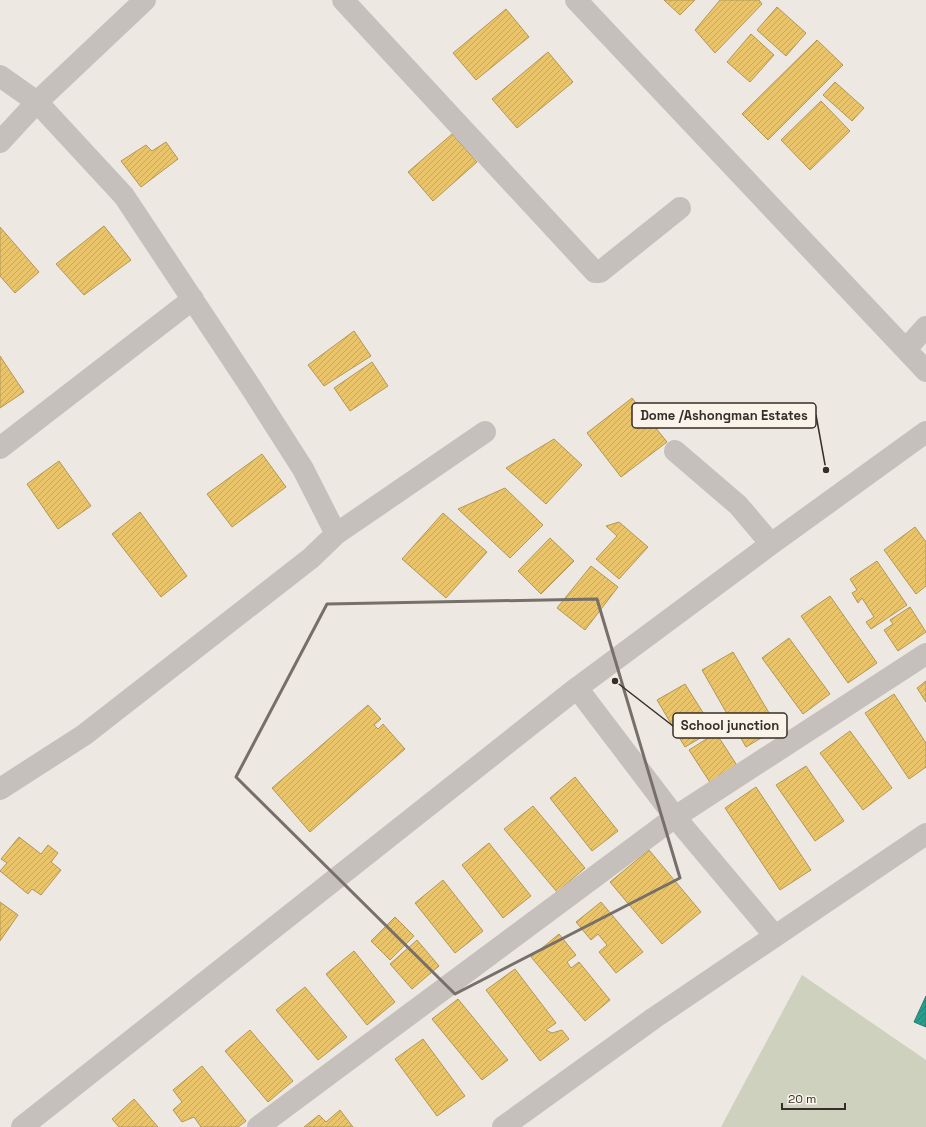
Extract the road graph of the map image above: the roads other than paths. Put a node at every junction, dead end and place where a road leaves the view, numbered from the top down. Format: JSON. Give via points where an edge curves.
{"nodes":[{"id":1,"x":145,"y":0,"type":"edge"},
{"id":2,"x":576,"y":0,"type":"edge"},
{"id":3,"x":353,"y":4,"type":"edge"},
{"id":4,"x":0,"y":76,"type":"edge"},
{"id":5,"x":37,"y":102,"type":"junction"},
{"id":6,"x":0,"y":142,"type":"edge"},
{"id":7,"x":680,"y":208,"type":"dead end"},
{"id":8,"x":193,"y":299,"type":"junction"},
{"id":9,"x":926,"y":327,"type":"edge"},
{"id":10,"x":906,"y":349,"type":"junction"},
{"id":11,"x":926,"y":371,"type":"edge"},
{"id":12,"x":485,"y":432,"type":"dead end"},
{"id":13,"x":926,"y":432,"type":"edge"},
{"id":14,"x":0,"y":448,"type":"edge"},
{"id":15,"x":675,"y":451,"type":"dead end"},
{"id":16,"x":336,"y":534,"type":"junction"},
{"id":17,"x":771,"y":544,"type":"junction"},
{"id":18,"x":926,"y":654,"type":"edge"},
{"id":19,"x":577,"y":688,"type":"junction"},
{"id":20,"x":0,"y":789,"type":"edge"},
{"id":21,"x":675,"y":817,"type":"junction"},
{"id":22,"x":926,"y":834,"type":"edge"},
{"id":23,"x":775,"y":936,"type":"junction"},
{"id":24,"x":29,"y":1125,"type":"edge"},
{"id":25,"x":258,"y":1127,"type":"edge"},
{"id":26,"x":503,"y":1127,"type":"edge"}],
"edges":[{"from":1,"to":5,"type":"street"},
{"from":2,"to":10,"type":"street"},
{"from":3,"to":7,"type":"street","via":[[595,272],[600,272]]},
{"from":4,"to":5,"type":"street"},
{"from":5,"to":6,"type":"street"},
{"from":5,"to":8,"type":"street","via":[[124,196]]},
{"from":8,"to":14,"type":"street"},
{"from":8,"to":16,"type":"street","via":[[303,469]]},
{"from":9,"to":10,"type":"street"},
{"from":10,"to":11,"type":"street"},
{"from":12,"to":16,"type":"street"},
{"from":13,"to":17,"type":"street"},
{"from":15,"to":17,"type":"street","via":[[738,505]]},
{"from":16,"to":20,"type":"street","via":[[311,558],[84,735]]},
{"from":17,"to":19,"type":"street"},
{"from":18,"to":21,"type":"street"},
{"from":19,"to":21,"type":"street"},
{"from":19,"to":24,"type":"street"},
{"from":21,"to":23,"type":"street"},
{"from":21,"to":25,"type":"street"},
{"from":22,"to":23,"type":"street"},
{"from":23,"to":26,"type":"street","via":[[654,1018]]}]}
